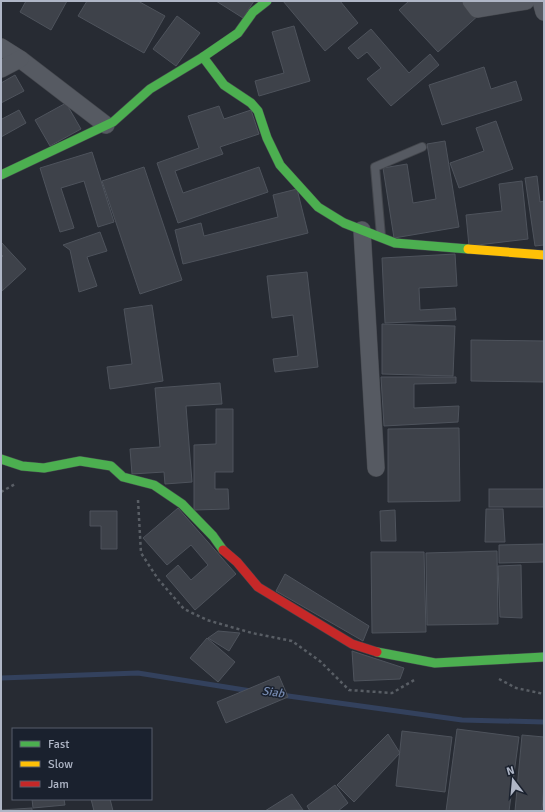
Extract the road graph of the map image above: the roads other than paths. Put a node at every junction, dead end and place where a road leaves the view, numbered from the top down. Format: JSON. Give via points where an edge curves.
{"nodes":[{"id":1,"x":266,"y":1,"type":"edge"},
{"id":2,"x":471,"y":1,"type":"edge"},
{"id":3,"x":526,"y":1,"type":"edge"},
{"id":4,"x":541,"y":1,"type":"edge"},
{"id":5,"x":544,"y":12,"type":"edge"},
{"id":6,"x":1,"y":47,"type":"edge"},
{"id":7,"x":203,"y":57,"type":"junction"},
{"id":8,"x":20,"y":59,"type":"junction"},
{"id":9,"x":1,"y":69,"type":"edge"},
{"id":10,"x":106,"y":125,"type":"junction"},
{"id":11,"x":422,"y":147,"type":"dead end"},
{"id":12,"x":1,"y":175,"type":"edge"},
{"id":13,"x":362,"y":230,"type":"junction"},
{"id":14,"x":381,"y":238,"type":"junction"},
{"id":15,"x":544,"y":255,"type":"edge"},
{"id":16,"x":1,"y":459,"type":"edge"},
{"id":17,"x":376,"y":468,"type":"dead end"},
{"id":18,"x":544,"y":657,"type":"edge"}],
"edges":[{"from":1,"to":7,"type":"street","via":[[253,12],[238,33]]},
{"from":2,"to":3,"type":"street","via":[[477,9]]},
{"from":4,"to":5,"type":"street"},
{"from":6,"to":8,"type":"street"},
{"from":7,"to":10,"type":"street","via":[[150,89]]},
{"from":7,"to":13,"type":"street","via":[[224,84],[258,111],[280,165],[301,190],[318,207],[344,223]]},
{"from":8,"to":9,"type":"street"},
{"from":8,"to":10,"type":"street"},
{"from":10,"to":12,"type":"street"},
{"from":11,"to":14,"type":"lane","via":[[375,167]]},
{"from":13,"to":14,"type":"street"},
{"from":13,"to":17,"type":"street"},
{"from":14,"to":15,"type":"street","via":[[395,243]]},
{"from":16,"to":18,"type":"street","via":[[22,466],[44,468],[80,461],[112,466],[123,477],[154,485],[182,504],[258,587],[352,644],[367,650],[435,663]]}]}
